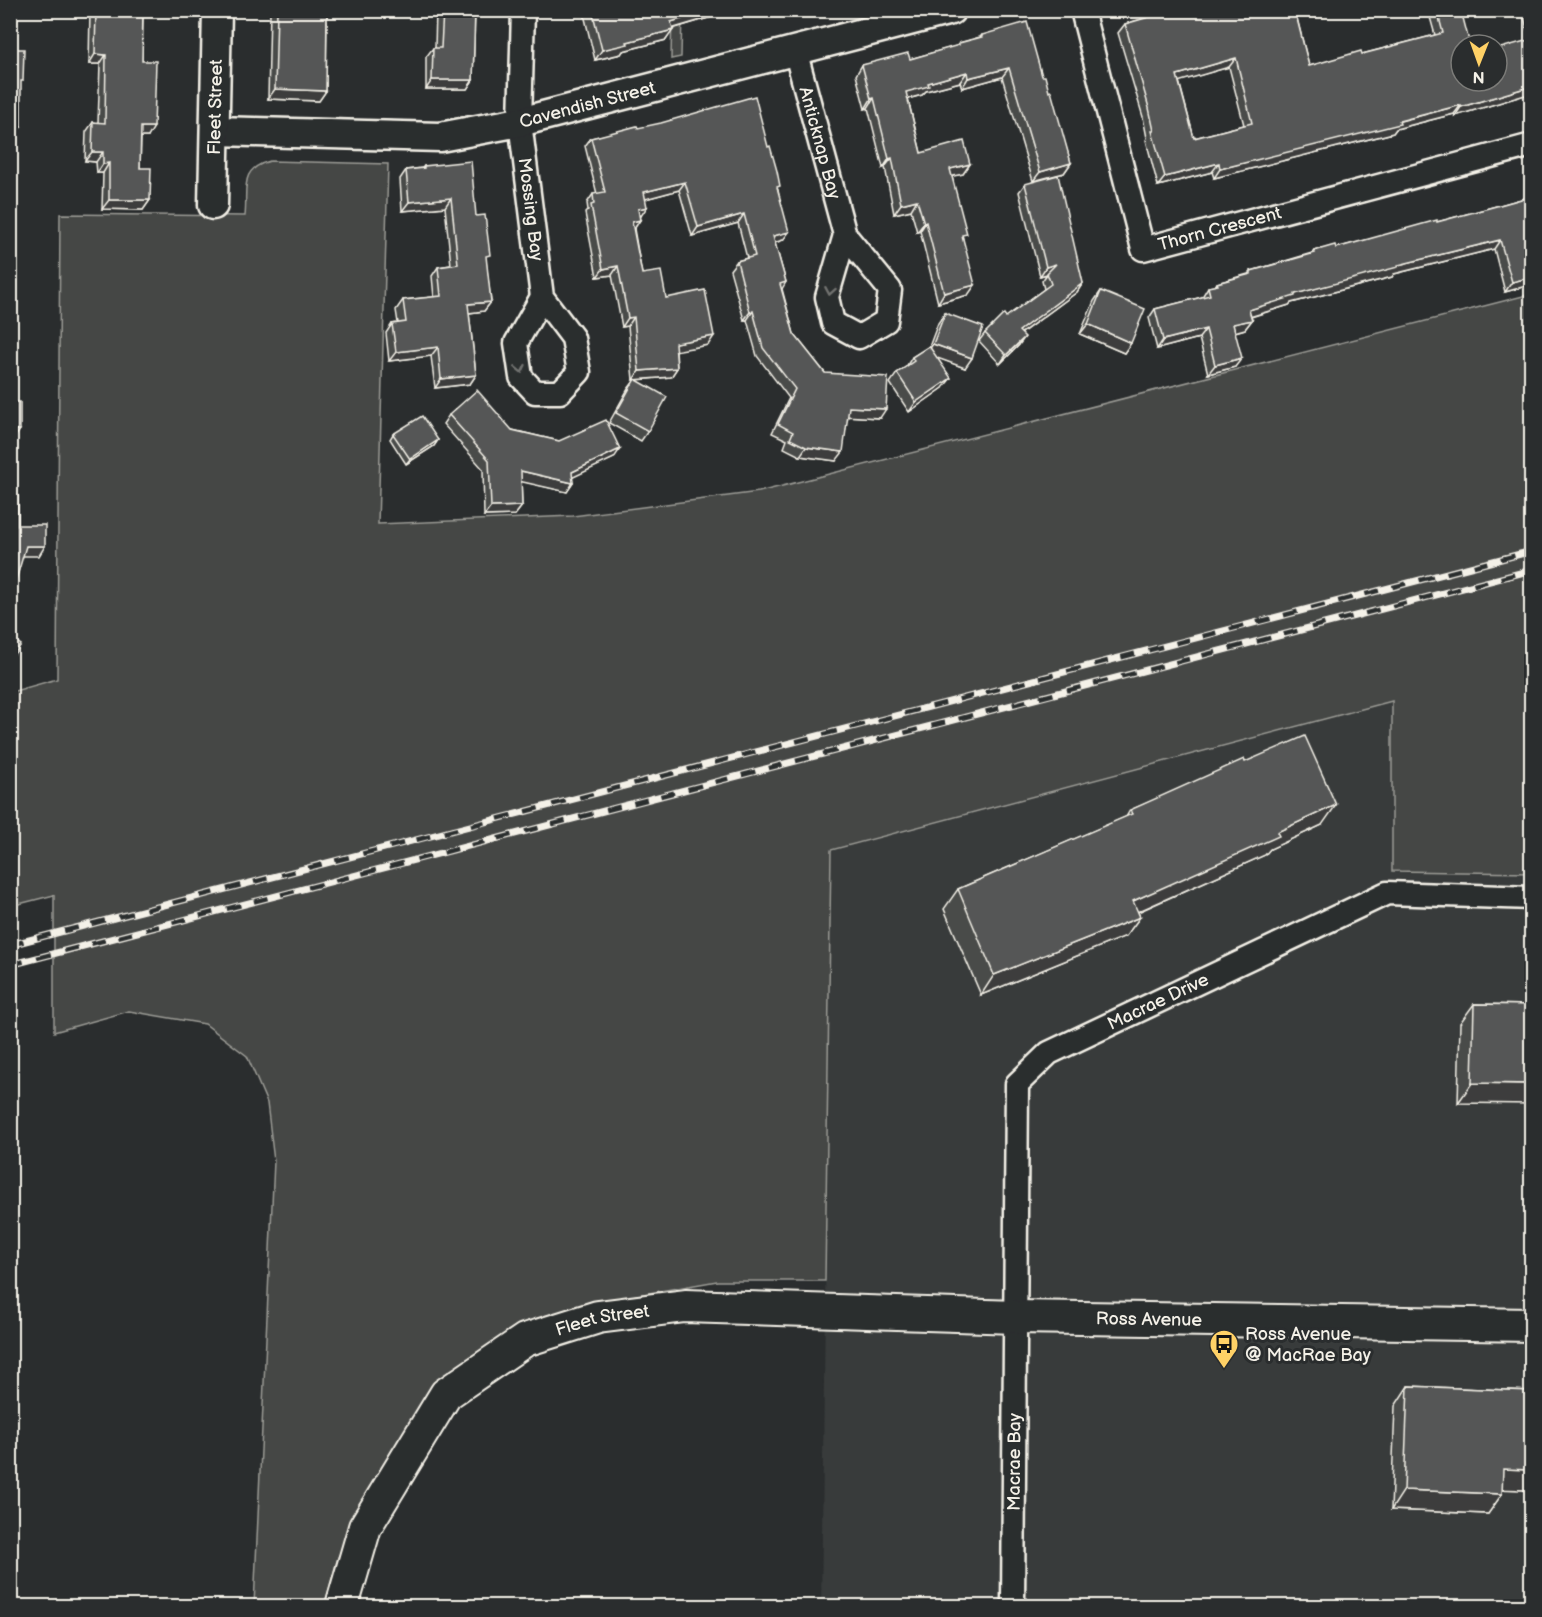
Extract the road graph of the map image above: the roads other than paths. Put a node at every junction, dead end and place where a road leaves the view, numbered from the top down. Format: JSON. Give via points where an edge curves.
{"nodes":[{"id":1,"x":217,"y":10,"type":"edge"},
{"id":2,"x":523,"y":10,"type":"edge"},
{"id":3,"x":951,"y":10,"type":"edge"},
{"id":4,"x":1082,"y":10,"type":"edge"},
{"id":5,"x":795,"y":51,"type":"junction"},
{"id":6,"x":519,"y":122,"type":"junction"},
{"id":7,"x":215,"y":130,"type":"junction"},
{"id":8,"x":1532,"y":146,"type":"edge"},
{"id":9,"x":213,"y":205,"type":"dead end"},
{"id":10,"x":845,"y":236,"type":"dead end"},
{"id":11,"x":542,"y":297,"type":"dead end"},
{"id":12,"x":1532,"y":898,"type":"edge"},
{"id":13,"x":1017,"y":1317,"type":"junction"},
{"id":14,"x":1532,"y":1324,"type":"edge"},
{"id":15,"x":342,"y":1606,"type":"edge"},
{"id":16,"x":1013,"y":1606,"type":"edge"}],
"edges":[{"from":1,"to":7,"type":"street","name":"Fleet Street"},
{"from":2,"to":6,"type":"street","name":"Mossing Bay"},
{"from":3,"to":5,"type":"street","name":"Cavendish Street"},
{"from":4,"to":8,"type":"street","name":"Thorn Crescent","via":[[1143,249]]},
{"from":5,"to":6,"type":"street","name":"Cavendish Street"},
{"from":5,"to":10,"type":"street","name":"Anticknap Bay"},
{"from":6,"to":7,"type":"street","name":"Cavendish Street","via":[[440,137]]},
{"from":6,"to":11,"type":"street","name":"Mossing Bay"},
{"from":7,"to":9,"type":"street","name":"Fleet Street"},
{"from":12,"to":13,"type":"street","name":"Macrae Drive","via":[[1387,893],[1049,1053],[1017,1084]]},
{"from":13,"to":14,"type":"main road","name":"Ross Avenue"},
{"from":13,"to":15,"type":"main road","name":"Fleet Street","via":[[685,1306],[598,1317],[525,1340],[446,1394],[365,1527]]},
{"from":13,"to":16,"type":"street","name":"Macrae Bay"}]}
